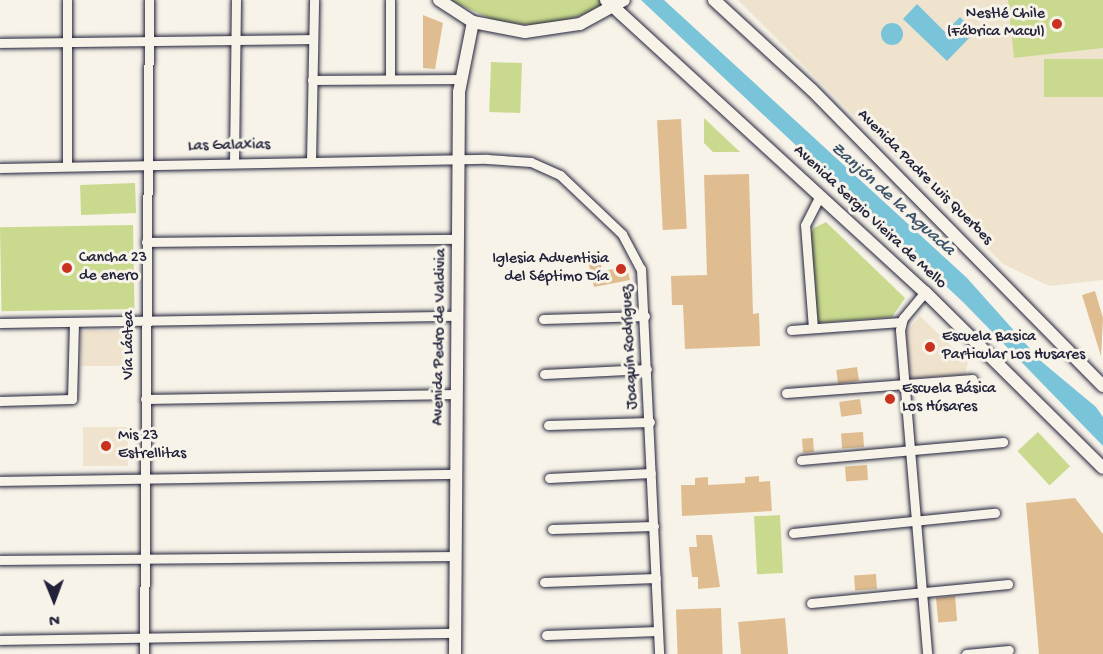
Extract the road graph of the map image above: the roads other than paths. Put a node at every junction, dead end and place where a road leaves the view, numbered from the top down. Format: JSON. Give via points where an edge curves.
{"nodes":[{"id":1,"x":67,"y":0,"type":"edge"},
{"id":2,"x":149,"y":0,"type":"edge"},
{"id":3,"x":236,"y":0,"type":"edge"},
{"id":4,"x":314,"y":0,"type":"edge"},
{"id":5,"x":390,"y":0,"type":"edge"},
{"id":6,"x":439,"y":0,"type":"edge"},
{"id":7,"x":714,"y":0,"type":"edge"},
{"id":8,"x":614,"y":2,"type":"edge"},
{"id":9,"x":473,"y":22,"type":"junction"},
{"id":10,"x":313,"y":39,"type":"junction"},
{"id":11,"x":236,"y":40,"type":"junction"},
{"id":12,"x":148,"y":41,"type":"junction"},
{"id":13,"x":67,"y":42,"type":"junction"},
{"id":14,"x":0,"y":43,"type":"edge"},
{"id":15,"x":460,"y":79,"type":"junction"},
{"id":16,"x":312,"y":80,"type":"junction"},
{"id":17,"x":390,"y":80,"type":"junction"},
{"id":18,"x":459,"y":159,"type":"junction"},
{"id":19,"x":311,"y":161,"type":"junction"},
{"id":20,"x":234,"y":162,"type":"junction"},
{"id":21,"x":146,"y":163,"type":"junction"},
{"id":22,"x":68,"y":166,"type":"junction"},
{"id":23,"x":0,"y":168,"type":"edge"},
{"id":24,"x":820,"y":196,"type":"junction"},
{"id":25,"x":458,"y":239,"type":"junction"},
{"id":26,"x":146,"y":242,"type":"junction"},
{"id":27,"x":925,"y":292,"type":"junction"},
{"id":28,"x":457,"y":316,"type":"junction"},
{"id":29,"x":645,"y":316,"type":"junction"},
{"id":30,"x":543,"y":320,"type":"dead end"},
{"id":31,"x":145,"y":321,"type":"junction"},
{"id":32,"x":74,"y":322,"type":"junction"},
{"id":33,"x":901,"y":322,"type":"junction"},
{"id":34,"x":0,"y":323,"type":"edge"},
{"id":35,"x":813,"y":328,"type":"junction"},
{"id":36,"x":791,"y":330,"type":"dead end"},
{"id":37,"x":647,"y":369,"type":"junction"},
{"id":38,"x":544,"y":374,"type":"dead end"},
{"id":39,"x":972,"y":379,"type":"dead end"},
{"id":40,"x":903,"y":385,"type":"junction"},
{"id":41,"x":1103,"y":386,"type":"edge"},
{"id":42,"x":786,"y":393,"type":"dead end"},
{"id":43,"x":457,"y":394,"type":"junction"},
{"id":44,"x":145,"y":399,"type":"junction"},
{"id":45,"x":0,"y":401,"type":"edge"},
{"id":46,"x":650,"y":422,"type":"junction"},
{"id":47,"x":548,"y":425,"type":"dead end"},
{"id":48,"x":1003,"y":442,"type":"dead end"},
{"id":49,"x":909,"y":450,"type":"junction"},
{"id":50,"x":801,"y":460,"type":"dead end"},
{"id":51,"x":1103,"y":468,"type":"edge"},
{"id":52,"x":651,"y":473,"type":"junction"},
{"id":53,"x":456,"y":474,"type":"junction"},
{"id":54,"x":145,"y":478,"type":"junction"},
{"id":55,"x":549,"y":478,"type":"dead end"},
{"id":56,"x":0,"y":481,"type":"edge"},
{"id":57,"x":995,"y":513,"type":"dead end"},
{"id":58,"x":915,"y":521,"type":"junction"},
{"id":59,"x":654,"y":526,"type":"junction"},
{"id":60,"x":552,"y":529,"type":"dead end"},
{"id":61,"x":793,"y":533,"type":"dead end"},
{"id":62,"x":455,"y":556,"type":"junction"},
{"id":63,"x":144,"y":559,"type":"junction"},
{"id":64,"x":0,"y":560,"type":"edge"},
{"id":65,"x":656,"y":578,"type":"junction"},
{"id":66,"x":544,"y":582,"type":"dead end"},
{"id":67,"x":1008,"y":584,"type":"dead end"},
{"id":68,"x":921,"y":592,"type":"junction"},
{"id":69,"x":811,"y":603,"type":"dead end"},
{"id":70,"x":658,"y":631,"type":"junction"},
{"id":71,"x":455,"y":633,"type":"junction"},
{"id":72,"x":546,"y":635,"type":"dead end"},
{"id":73,"x":144,"y":638,"type":"junction"},
{"id":74,"x":0,"y":640,"type":"edge"},
{"id":75,"x":1009,"y":650,"type":"dead end"},
{"id":76,"x":144,"y":654,"type":"edge"},
{"id":77,"x":455,"y":654,"type":"edge"},
{"id":78,"x":659,"y":654,"type":"edge"},
{"id":79,"x":927,"y":654,"type":"edge"},
{"id":80,"x":966,"y":654,"type":"edge"}],
"edges":[{"from":1,"to":13,"type":"street"},
{"from":2,"to":12,"type":"street","name":"Vía Láctea"},
{"from":3,"to":11,"type":"street"},
{"from":4,"to":10,"type":"street"},
{"from":5,"to":17,"type":"street"},
{"from":6,"to":9,"type":"main road"},
{"from":7,"to":41,"type":"main road","name":"Avenida Padre Luis Querbes","via":[[829,107]]},
{"from":8,"to":9,"type":"main road","via":[[580,24],[548,31],[514,32]]},
{"from":8,"to":24,"type":"main road","name":"Avenida Sergio Vieira de Mello"},
{"from":9,"to":15,"type":"main road","name":"Avenida Pedro de Valdivia"},
{"from":10,"to":11,"type":"street"},
{"from":10,"to":16,"type":"street"},
{"from":11,"to":12,"type":"street"},
{"from":11,"to":20,"type":"street"},
{"from":12,"to":13,"type":"street"},
{"from":12,"to":21,"type":"street","name":"Vía Láctea"},
{"from":13,"to":14,"type":"street"},
{"from":13,"to":22,"type":"street"},
{"from":15,"to":17,"type":"street"},
{"from":15,"to":18,"type":"main road","name":"Avenida Pedro de Valdivia"},
{"from":16,"to":17,"type":"street"},
{"from":16,"to":19,"type":"street"},
{"from":18,"to":19,"type":"street","name":"Las Galaxias"},
{"from":18,"to":25,"type":"main road","name":"Avenida Pedro de Valdivia"},
{"from":18,"to":29,"type":"street","name":"Joaquín Rodríguez","via":[[531,162],[567,180],[629,244],[641,269]]},
{"from":19,"to":20,"type":"street","name":"Las Galaxias"},
{"from":20,"to":21,"type":"street","name":"Las Galaxias"},
{"from":21,"to":22,"type":"street","name":"Las Galaxias"},
{"from":21,"to":26,"type":"street","name":"Vía Láctea"},
{"from":22,"to":23,"type":"street","name":"Las Galaxias"},
{"from":24,"to":27,"type":"main road","name":"Avenida Sergio Vieira de Mello"},
{"from":24,"to":35,"type":"street","via":[[805,225]]},
{"from":25,"to":26,"type":"street"},
{"from":25,"to":28,"type":"main road","name":"Avenida Pedro de Valdivia"},
{"from":26,"to":31,"type":"street","name":"Vía Láctea"},
{"from":27,"to":33,"type":"street"},
{"from":27,"to":51,"type":"main road","name":"Avenida Sergio Vieira de Mello"},
{"from":28,"to":31,"type":"street"},
{"from":28,"to":43,"type":"main road","name":"Avenida Pedro de Valdivia"},
{"from":29,"to":30,"type":"street"},
{"from":29,"to":37,"type":"street","name":"Joaquín Rodríguez"},
{"from":31,"to":32,"type":"street"},
{"from":31,"to":44,"type":"street","name":"Vía Láctea"},
{"from":32,"to":34,"type":"street"},
{"from":32,"to":45,"type":"street","via":[[72,399]]},
{"from":33,"to":35,"type":"street"},
{"from":33,"to":40,"type":"street"},
{"from":35,"to":36,"type":"street"},
{"from":37,"to":38,"type":"street"},
{"from":37,"to":46,"type":"street","name":"Joaquín Rodríguez"},
{"from":39,"to":40,"type":"street"},
{"from":40,"to":42,"type":"street"},
{"from":40,"to":49,"type":"street"},
{"from":43,"to":44,"type":"street"},
{"from":43,"to":53,"type":"main road","name":"Avenida Pedro de Valdivia"},
{"from":44,"to":54,"type":"street","name":"Vía Láctea"},
{"from":46,"to":47,"type":"street"},
{"from":46,"to":52,"type":"street","name":"Joaquín Rodríguez"},
{"from":48,"to":49,"type":"street"},
{"from":49,"to":50,"type":"street"},
{"from":49,"to":58,"type":"street"},
{"from":52,"to":55,"type":"street"},
{"from":52,"to":59,"type":"street","name":"Joaquín Rodríguez"},
{"from":53,"to":54,"type":"street"},
{"from":53,"to":62,"type":"main road","name":"Avenida Pedro de Valdivia"},
{"from":54,"to":56,"type":"street"},
{"from":54,"to":63,"type":"street","name":"Vía Láctea"},
{"from":57,"to":58,"type":"street"},
{"from":58,"to":61,"type":"street"},
{"from":58,"to":68,"type":"street"},
{"from":59,"to":60,"type":"street"},
{"from":59,"to":65,"type":"street","name":"Joaquín Rodríguez"},
{"from":62,"to":63,"type":"street"},
{"from":62,"to":71,"type":"main road","name":"Avenida Pedro de Valdivia"},
{"from":63,"to":64,"type":"street"},
{"from":63,"to":73,"type":"street","name":"Vía Láctea"},
{"from":65,"to":66,"type":"street"},
{"from":65,"to":70,"type":"street","name":"Joaquín Rodríguez"},
{"from":67,"to":68,"type":"street"},
{"from":68,"to":69,"type":"street"},
{"from":68,"to":79,"type":"street"},
{"from":70,"to":72,"type":"street"},
{"from":70,"to":78,"type":"street","name":"Joaquín Rodríguez"},
{"from":71,"to":73,"type":"street"},
{"from":71,"to":77,"type":"main road","name":"Avenida Pedro de Valdivia"},
{"from":73,"to":74,"type":"street"},
{"from":73,"to":76,"type":"street","name":"Vía Láctea"},
{"from":75,"to":80,"type":"street"}]}
